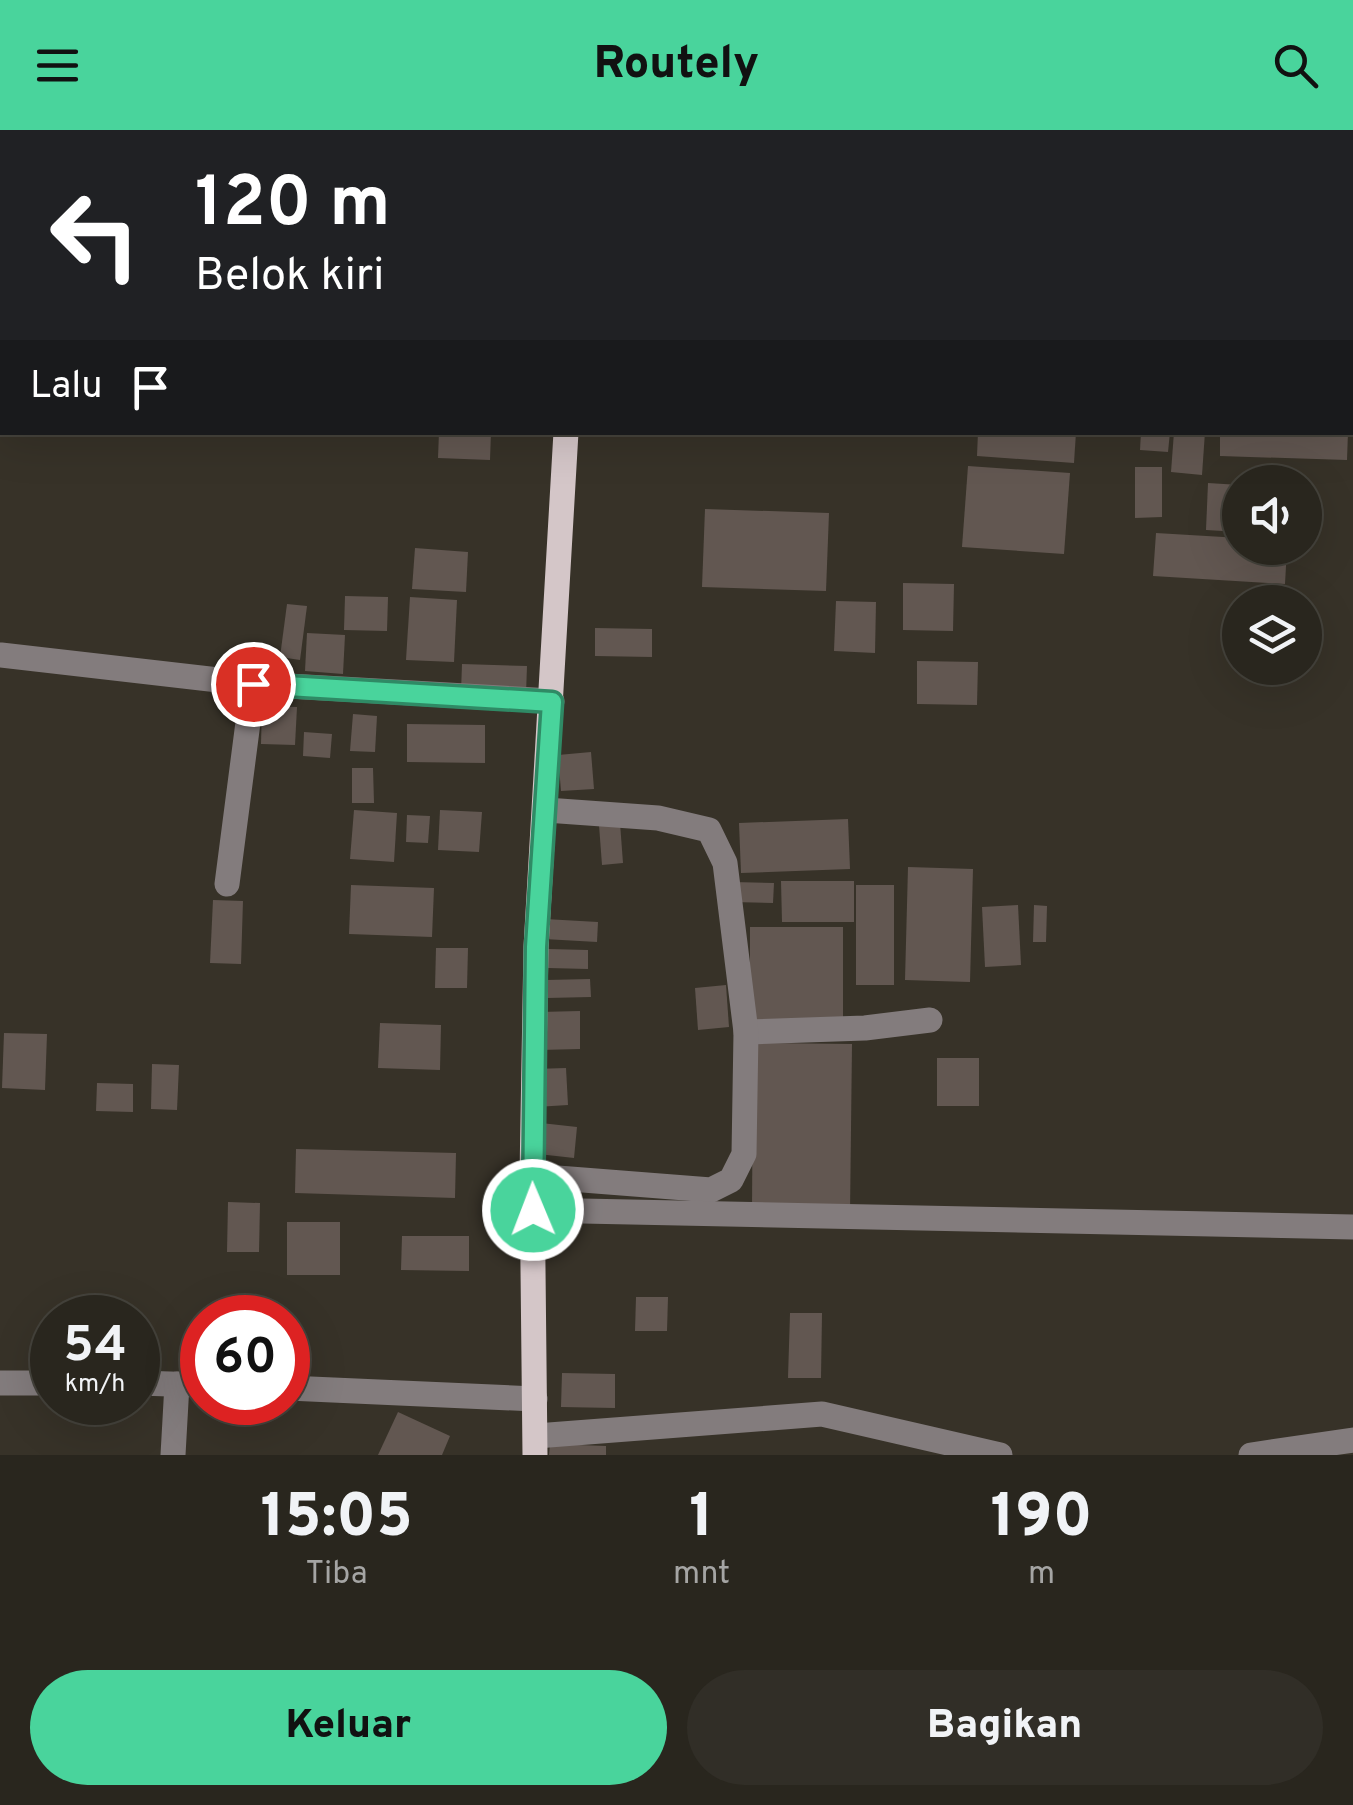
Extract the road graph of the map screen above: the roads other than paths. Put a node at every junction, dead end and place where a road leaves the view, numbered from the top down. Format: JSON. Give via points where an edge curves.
{"nodes":[{"id":1,"x":566,"y":435,"type":"edge"},
{"id":2,"x":2,"y":655,"type":"edge"},
{"id":3,"x":253,"y":684,"type":"junction"},
{"id":4,"x":552,"y":702,"type":"junction"},
{"id":5,"x":546,"y":810,"type":"junction"},
{"id":6,"x":227,"y":884,"type":"dead end"},
{"id":7,"x":930,"y":1020,"type":"dead end"},
{"id":8,"x":746,"y":1032,"type":"junction"},
{"id":9,"x":532,"y":1176,"type":"junction"},
{"id":10,"x":533,"y":1210,"type":"junction"},
{"id":11,"x":1353,"y":1227,"type":"edge"},
{"id":12,"x":0,"y":1383,"type":"edge"},
{"id":13,"x":30,"y":1383,"type":"edge"},
{"id":14,"x":310,"y":1389,"type":"edge"},
{"id":15,"x":535,"y":1399,"type":"junction"},
{"id":16,"x":180,"y":1423,"type":"edge"},
{"id":17,"x":1353,"y":1440,"type":"edge"},
{"id":18,"x":535,"y":1445,"type":"edge"},
{"id":19,"x":172,"y":1455,"type":"edge"},
{"id":20,"x":1000,"y":1455,"type":"edge"},
{"id":21,"x":1251,"y":1455,"type":"edge"}],
"edges":[{"from":1,"to":4,"type":"main road"},
{"from":2,"to":3,"type":"street"},
{"from":3,"to":4,"type":"street"},
{"from":3,"to":6,"type":"street"},
{"from":4,"to":5,"type":"main road"},
{"from":5,"to":8,"type":"street","via":[[658,818],[709,830],[725,863]]},
{"from":5,"to":9,"type":"main road"},
{"from":7,"to":8,"type":"street"},
{"from":8,"to":9,"type":"street","via":[[744,1154],[722,1188],[667,1190]]},
{"from":9,"to":10,"type":"main road"},
{"from":10,"to":11,"type":"street"},
{"from":10,"to":15,"type":"main road"},
{"from":12,"to":13,"type":"street"},
{"from":14,"to":15,"type":"street"},
{"from":15,"to":18,"type":"main road"},
{"from":16,"to":19,"type":"street"},
{"from":17,"to":21,"type":"street"},
{"from":18,"to":20,"type":"street","via":[[822,1414]]}]}
